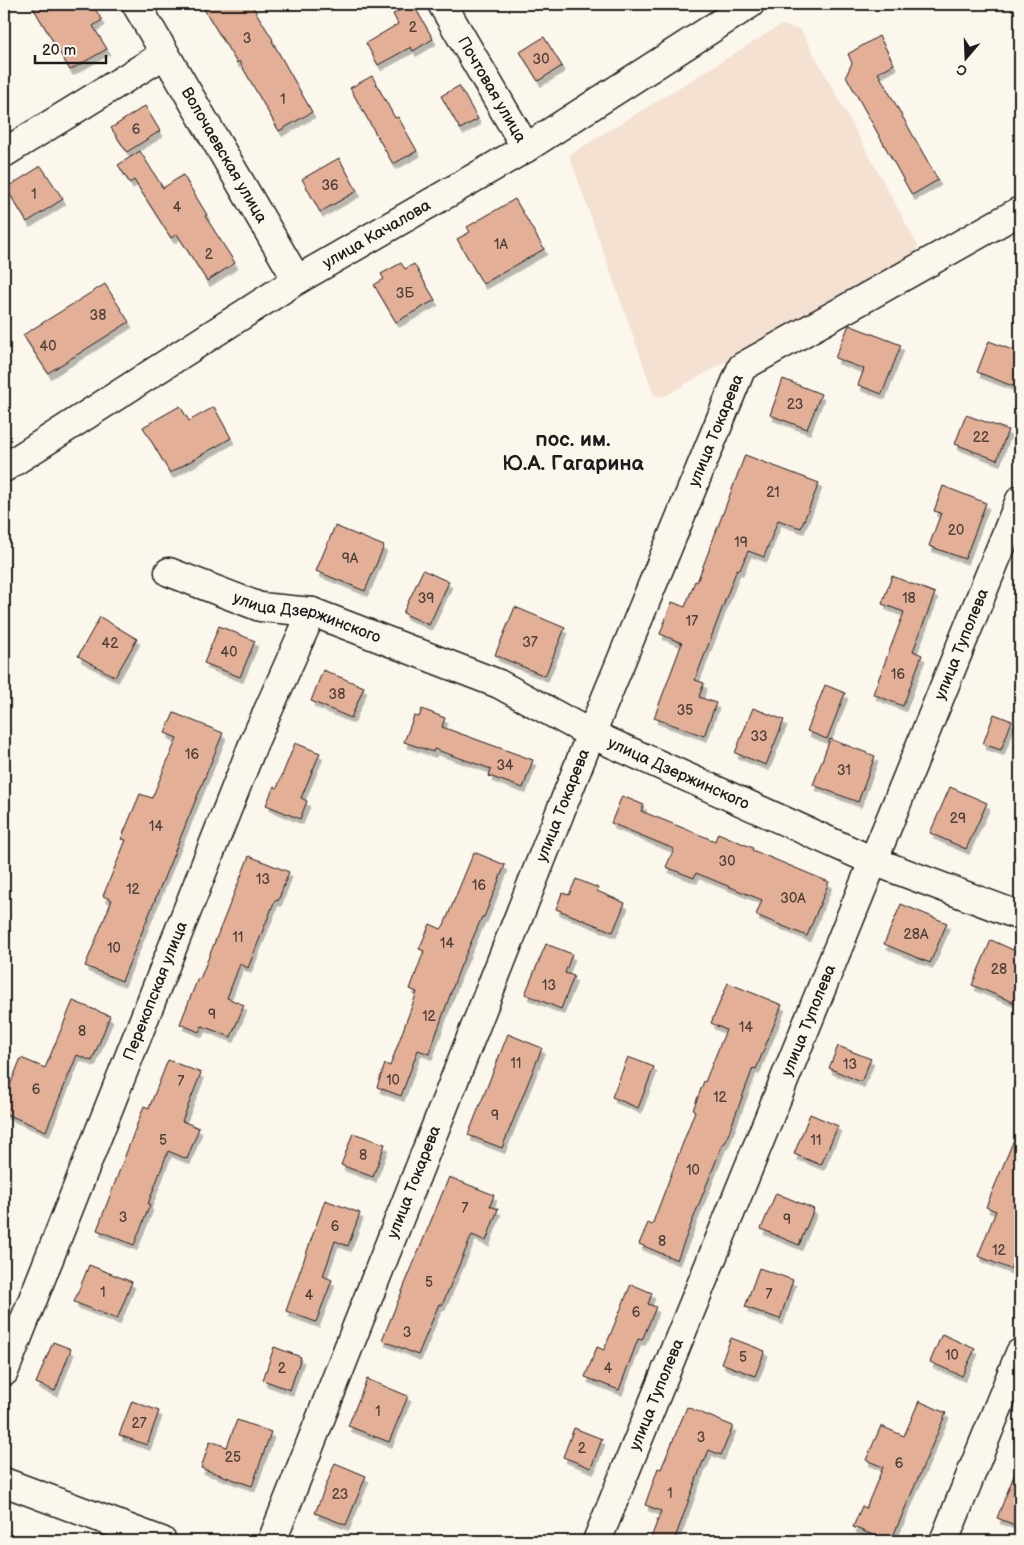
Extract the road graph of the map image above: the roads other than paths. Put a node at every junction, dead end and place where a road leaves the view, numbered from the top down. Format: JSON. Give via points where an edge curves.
{"nodes":[{"id":1,"x":136,"y":4,"type":"edge"},
{"id":2,"x":442,"y":4,"type":"edge"},
{"id":3,"x":739,"y":7,"type":"edge"},
{"id":4,"x":165,"y":54,"type":"junction"},
{"id":5,"x":526,"y":148,"type":"junction"},
{"id":6,"x":4,"y":152,"type":"edge"},
{"id":7,"x":1020,"y":211,"type":"edge"},
{"id":8,"x":297,"y":280,"type":"junction"},
{"id":9,"x":4,"y":468,"type":"edge"},
{"id":10,"x":1020,"y":500,"type":"edge"},
{"id":11,"x":169,"y":572,"type":"dead end"},
{"id":12,"x":312,"y":612,"type":"junction"},
{"id":13,"x":591,"y":734,"type":"junction"},
{"id":14,"x":873,"y":861,"type":"junction"},
{"id":15,"x":1020,"y":916,"type":"edge"},
{"id":16,"x":1020,"y":1353,"type":"edge"},
{"id":17,"x":4,"y":1372,"type":"edge"},
{"id":18,"x":4,"y":1482,"type":"edge"},
{"id":19,"x":162,"y":1541,"type":"edge"},
{"id":20,"x":272,"y":1541,"type":"edge"},
{"id":21,"x":597,"y":1541,"type":"edge"},
{"id":22,"x":944,"y":1541,"type":"edge"}],
"edges":[{"from":1,"to":4,"type":"street","name":"Волочаевская улица"},
{"from":2,"to":5,"type":"street","name":"Почтовая улица"},
{"from":3,"to":5,"type":"street","name":"улица Качалова"},
{"from":4,"to":6,"type":"street"},
{"from":4,"to":8,"type":"street","name":"Волочаевская улица"},
{"from":5,"to":8,"type":"street","name":"улица Качалова"},
{"from":7,"to":13,"type":"street","name":"улица Токарева","via":[[742,366]]},
{"from":8,"to":9,"type":"street","name":"улица Качалова"},
{"from":10,"to":14,"type":"street","name":"улица Туполева"},
{"from":11,"to":12,"type":"street","name":"улица Дзержинского","via":[[260,607]]},
{"from":12,"to":13,"type":"street","name":"улица Дзержинского","via":[[498,684]]},
{"from":12,"to":17,"type":"street","name":"Перекопская улица","via":[[250,751]]},
{"from":13,"to":14,"type":"street","name":"улица Дзержинского"},
{"from":13,"to":20,"type":"street","name":"улица Токарева"},
{"from":14,"to":15,"type":"street","name":"улица Дзержинского"},
{"from":14,"to":21,"type":"street","name":"улица Туполева"},
{"from":16,"to":22,"type":"street"},
{"from":18,"to":19,"type":"street"}]}
